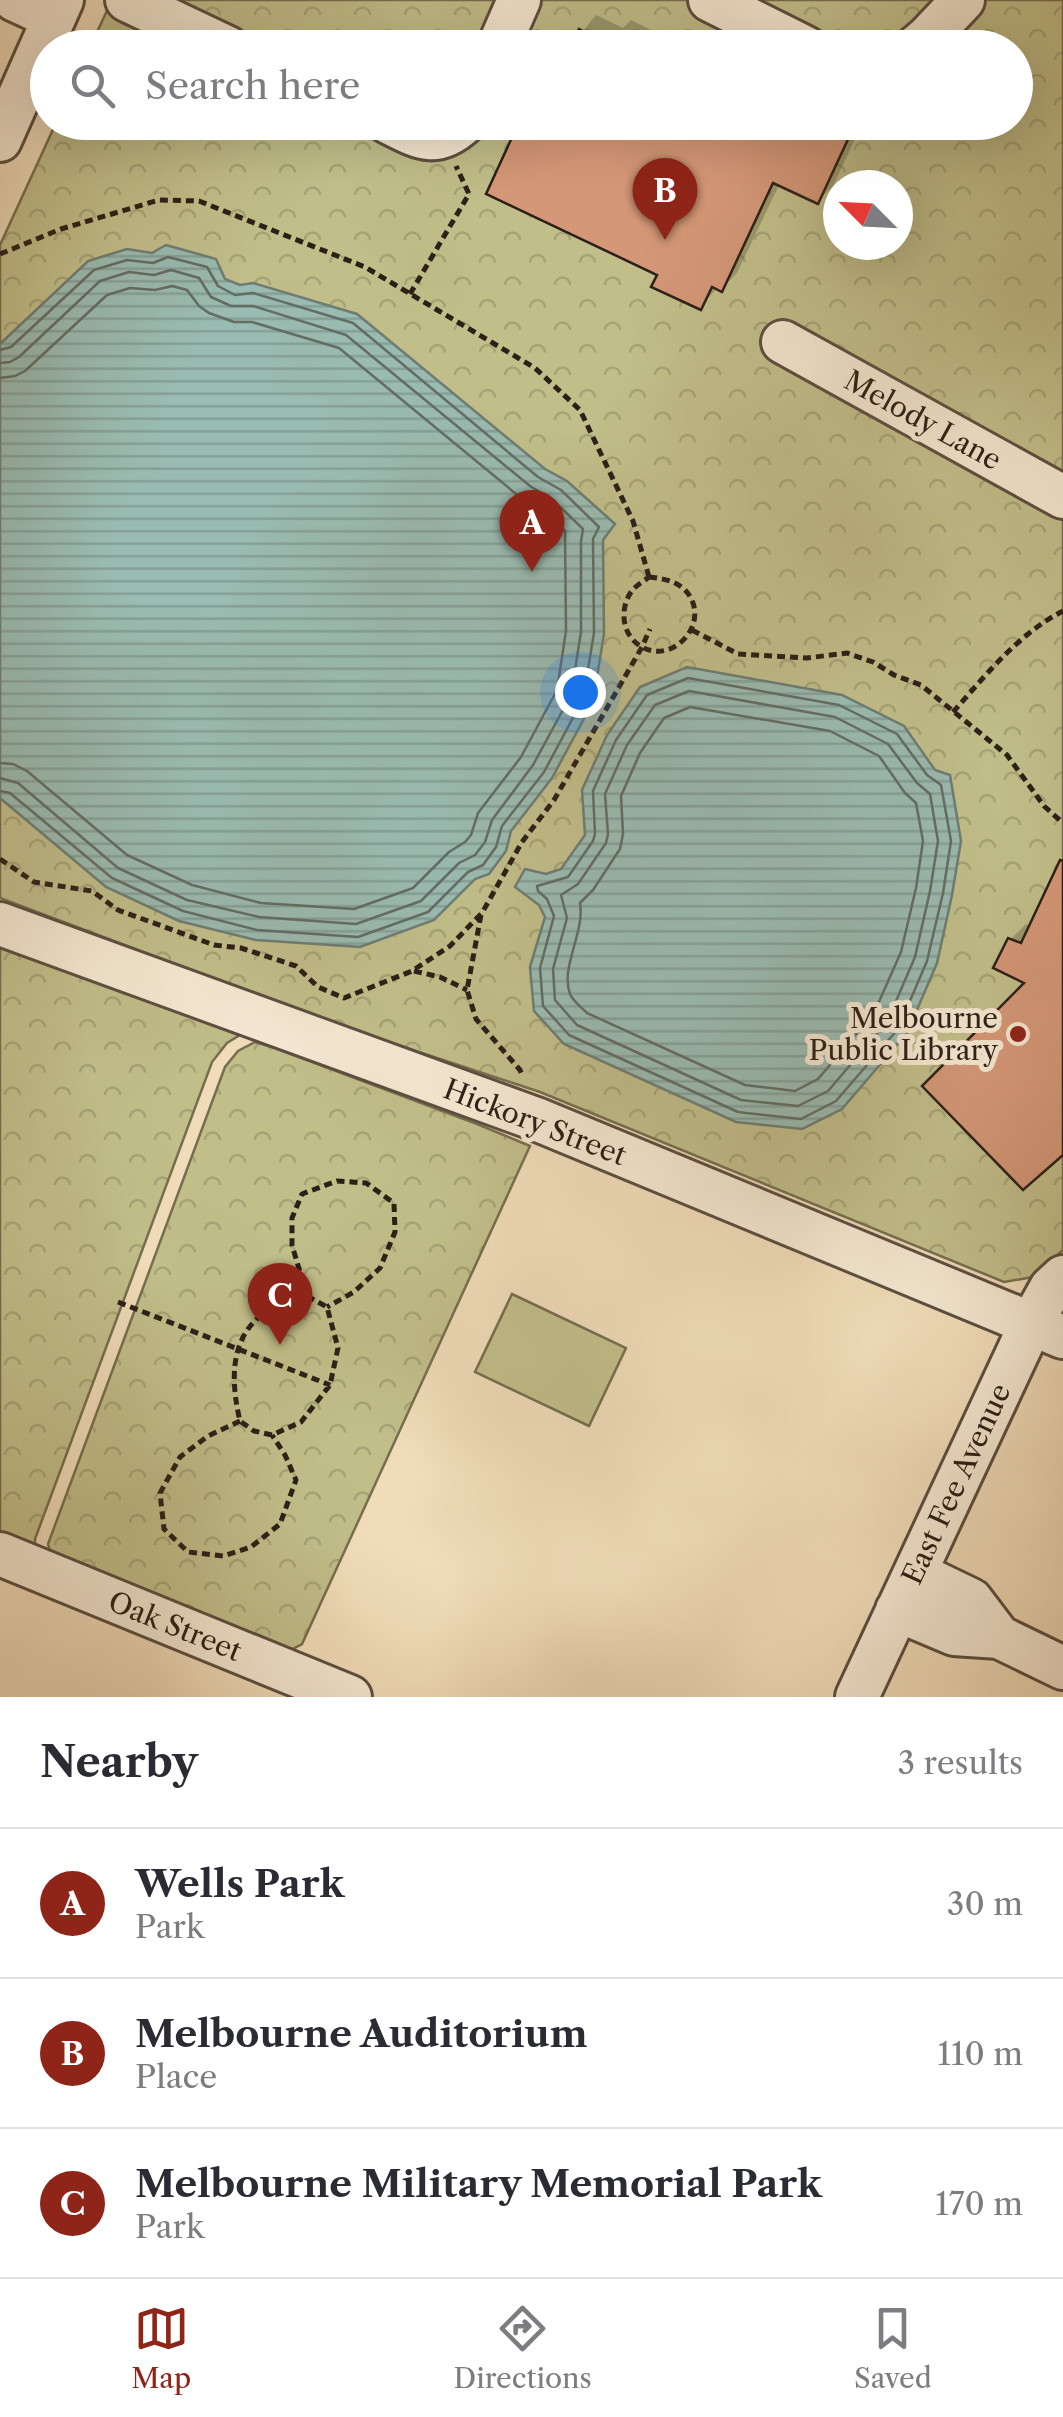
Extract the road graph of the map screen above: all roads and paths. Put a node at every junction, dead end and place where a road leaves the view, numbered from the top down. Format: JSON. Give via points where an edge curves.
{"nodes":[{"id":1,"x":15,"y":0,"type":"edge"},
{"id":2,"x":127,"y":0,"type":"edge"},
{"id":3,"x":519,"y":0,"type":"edge"},
{"id":4,"x":710,"y":0,"type":"edge"},
{"id":5,"x":962,"y":0,"type":"edge"},
{"id":6,"x":58,"y":9,"type":"edge"},
{"id":7,"x":190,"y":30,"type":"edge"},
{"id":8,"x":506,"y":30,"type":"edge"},
{"id":9,"x":770,"y":30,"type":"edge"},
{"id":10,"x":934,"y":30,"type":"edge"},
{"id":11,"x":30,"y":72,"type":"edge"},
{"id":12,"x":0,"y":140,"type":"edge"},
{"id":13,"x":456,"y":140,"type":"edge"},
{"id":14,"x":0,"y":254,"type":"edge"},
{"id":15,"x":410,"y":294,"type":"junction"},
{"id":16,"x":783,"y":342,"type":"dead end"},
{"id":17,"x":1063,"y":497,"type":"edge"},
{"id":18,"x":649,"y":577,"type":"junction"},
{"id":19,"x":1063,"y":611,"type":"edge"},
{"id":20,"x":650,"y":630,"type":"dead end"},
{"id":21,"x":692,"y":630,"type":"junction"},
{"id":22,"x":642,"y":648,"type":"junction"},
{"id":23,"x":953,"y":712,"type":"junction"},
{"id":24,"x":1063,"y":823,"type":"edge"},
{"id":25,"x":0,"y":859,"type":"edge"},
{"id":26,"x":482,"y":912,"type":"junction"},
{"id":27,"x":0,"y":924,"type":"edge"},
{"id":28,"x":412,"y":971,"type":"junction"},
{"id":29,"x":468,"y":990,"type":"junction"},
{"id":30,"x":536,"y":1119,"type":"junction"},
{"id":31,"x":1063,"y":1277,"type":"edge"},
{"id":32,"x":306,"y":1296,"type":"junction"},
{"id":33,"x":118,"y":1302,"type":"dead end"},
{"id":34,"x":327,"y":1307,"type":"junction"},
{"id":35,"x":1047,"y":1331,"type":"edge"},
{"id":36,"x":239,"y":1348,"type":"junction"},
{"id":37,"x":330,"y":1385,"type":"junction"},
{"id":38,"x":240,"y":1421,"type":"junction"},
{"id":39,"x":272,"y":1435,"type":"junction"},
{"id":40,"x":0,"y":1554,"type":"edge"},
{"id":41,"x":906,"y":1592,"type":"junction"},
{"id":42,"x":1063,"y":1668,"type":"edge"},
{"id":43,"x":350,"y":1697,"type":"edge"},
{"id":44,"x":857,"y":1697,"type":"edge"}],
"edges":[{"from":1,"to":6,"type":"street"},
{"from":2,"to":7,"type":"street"},
{"from":3,"to":8,"type":"street"},
{"from":4,"to":9,"type":"street"},
{"from":5,"to":10,"type":"street"},
{"from":11,"to":12,"type":"street"},
{"from":13,"to":15,"type":"path","via":[[468,194]]},
{"from":14,"to":15,"type":"path","via":[[159,200],[199,201],[365,268]]},
{"from":15,"to":18,"type":"path","via":[[534,368],[580,410],[633,521]]},
{"from":16,"to":17,"type":"street","name":"Melody Lane"},
{"from":18,"to":21,"type":"path","via":[[684,587],[696,615]]},
{"from":18,"to":22,"type":"path","via":[[623,608],[625,626]]},
{"from":19,"to":23,"type":"path","via":[[1010,649]]},
{"from":20,"to":22,"type":"path"},
{"from":21,"to":22,"type":"path","via":[[660,652]]},
{"from":21,"to":23,"type":"path","via":[[738,654],[847,653],[920,685]]},
{"from":22,"to":26,"type":"path"},
{"from":23,"to":24,"type":"path","via":[[1007,755]]},
{"from":25,"to":28,"type":"path","via":[[34,882],[92,892],[118,910],[214,945],[296,966],[318,988],[344,998]]},
{"from":26,"to":28,"type":"path","via":[[450,946]]},
{"from":26,"to":29,"type":"path"},
{"from":27,"to":30,"type":"street","name":"Hickory Street"},
{"from":28,"to":29,"type":"path"},
{"from":29,"to":30,"type":"path","via":[[476,1020],[520,1070]]},
{"from":30,"to":35,"type":"street","name":"Hickory Street"},
{"from":31,"to":35,"type":"street","name":"East Fee Avenue","via":[[1051,1288]]},
{"from":32,"to":34,"type":"path"},
{"from":32,"to":34,"type":"path","via":[[292,1245],[292,1218],[302,1194],[337,1181],[366,1183],[394,1203],[396,1232],[380,1268]]},
{"from":32,"to":36,"type":"path","via":[[261,1313]]},
{"from":33,"to":36,"type":"path"},
{"from":34,"to":37,"type":"path","via":[[338,1348]]},
{"from":35,"to":41,"type":"street","name":"East Fee Avenue"},
{"from":36,"to":37,"type":"path"},
{"from":36,"to":38,"type":"path","via":[[233,1394]]},
{"from":37,"to":39,"type":"path","via":[[301,1422]]},
{"from":38,"to":39,"type":"path"},
{"from":38,"to":39,"type":"path","via":[[180,1457],[160,1493],[164,1529],[188,1552],[224,1556],[251,1548],[280,1524],[296,1480]]},
{"from":40,"to":43,"type":"street","name":"Oak Street"},
{"from":41,"to":42,"type":"street","via":[[954,1634],[999,1637]]},
{"from":41,"to":44,"type":"street","name":"East Fee Avenue"}]}
